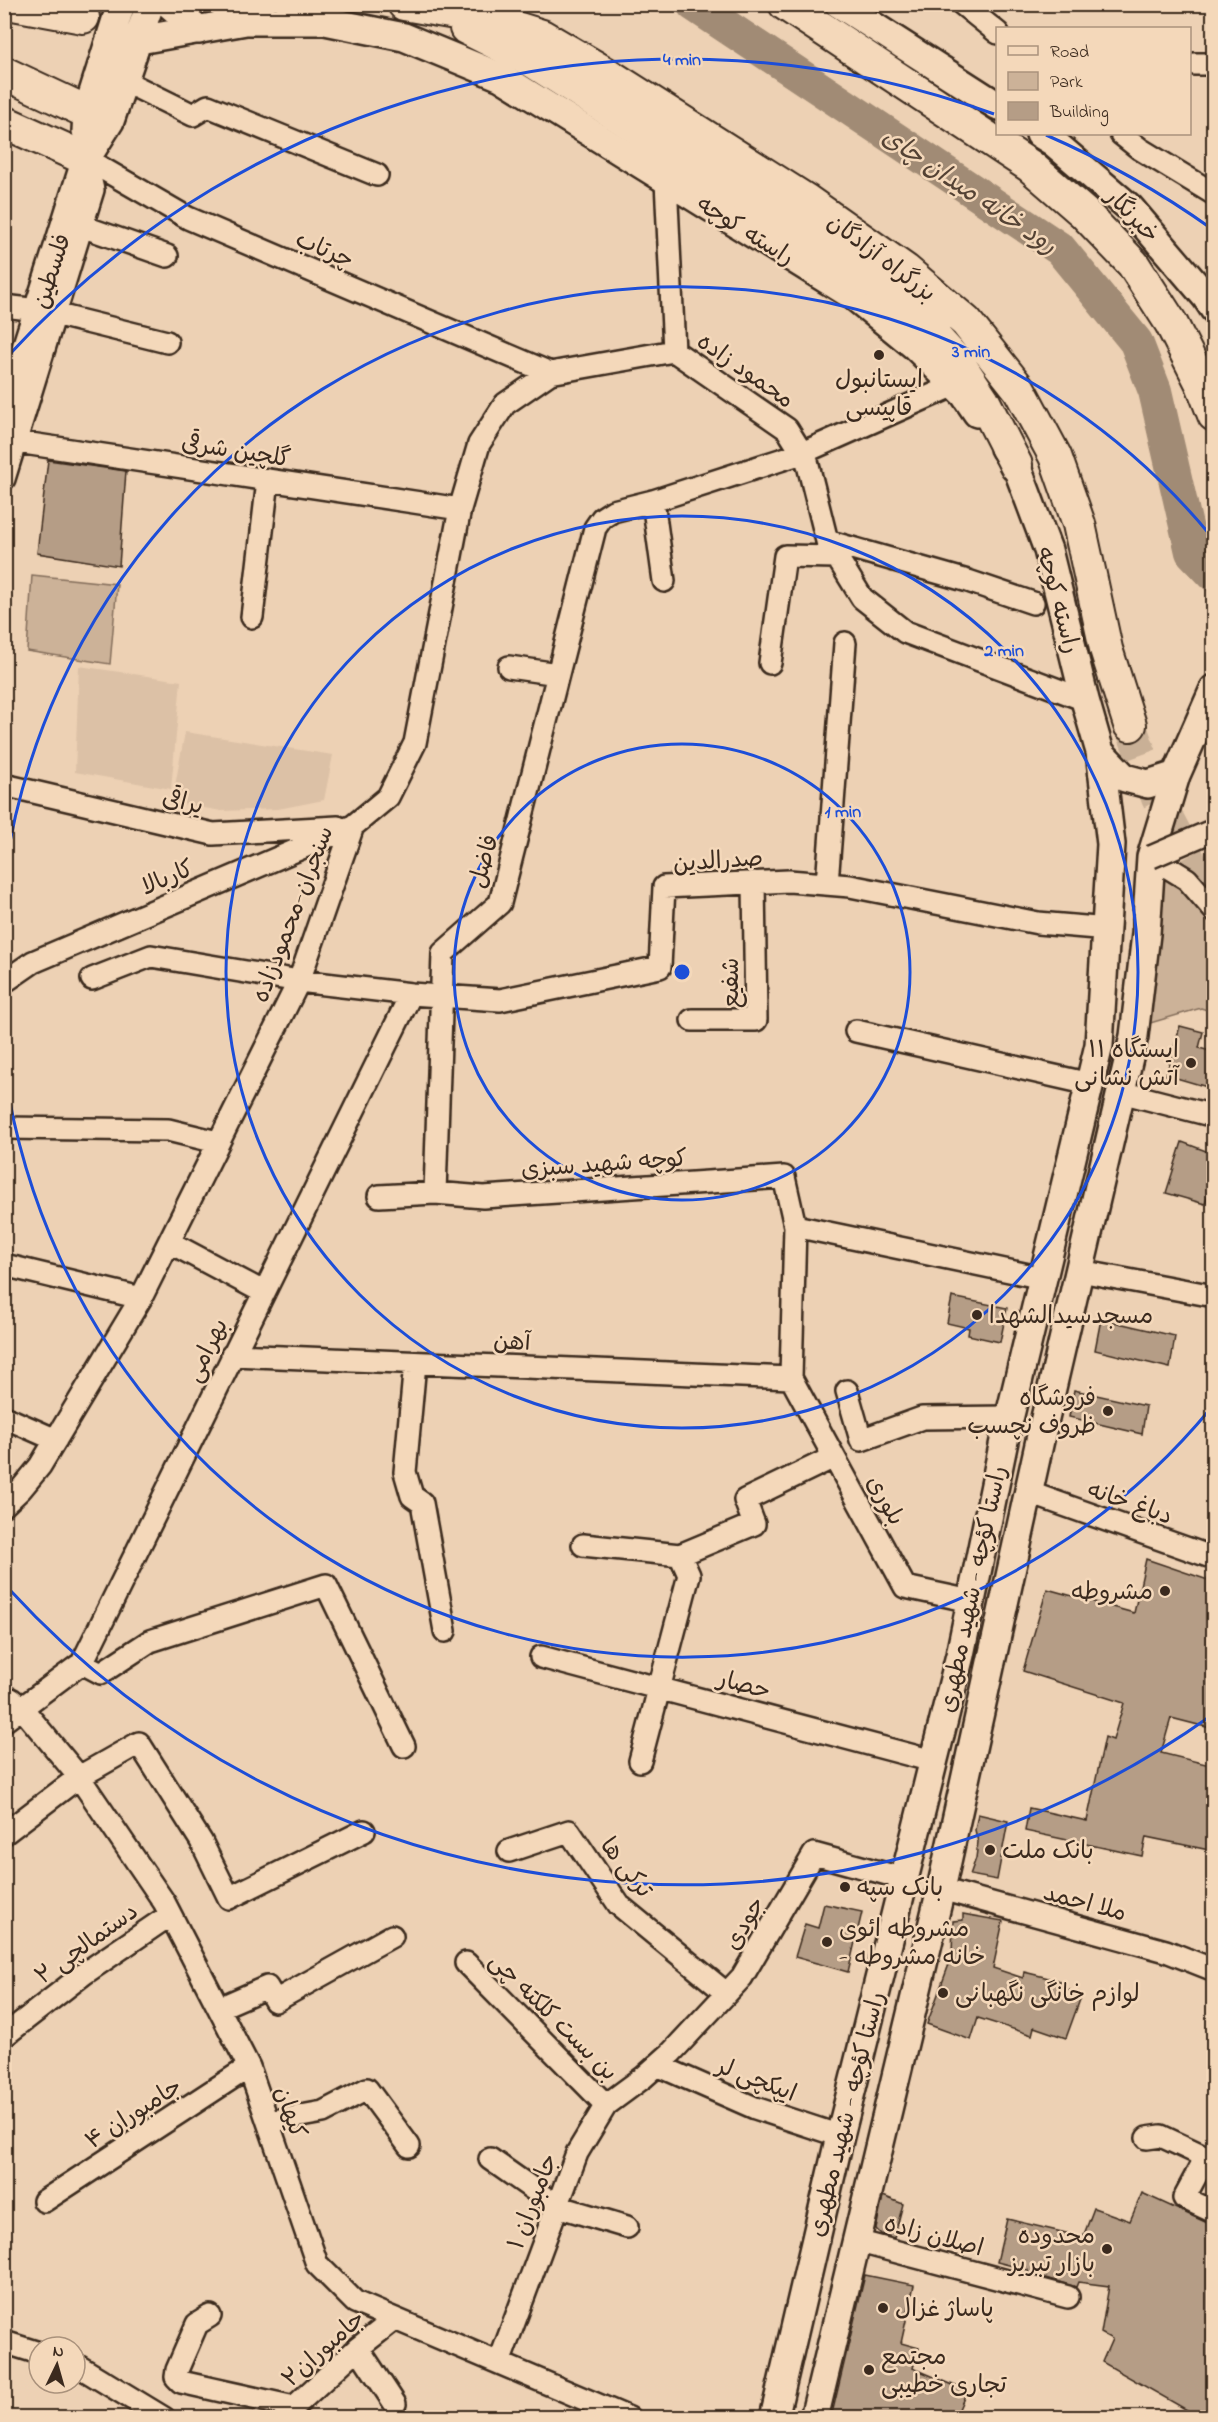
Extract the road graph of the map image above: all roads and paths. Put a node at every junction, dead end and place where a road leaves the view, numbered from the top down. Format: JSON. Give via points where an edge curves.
{"nodes":[{"id":1,"x":121,"y":4,"type":"edge"},
{"id":2,"x":150,"y":4,"type":"edge"},
{"id":3,"x":169,"y":4,"type":"edge"},
{"id":4,"x":404,"y":4,"type":"edge"},
{"id":5,"x":785,"y":4,"type":"edge"},
{"id":6,"x":839,"y":4,"type":"edge"},
{"id":7,"x":962,"y":4,"type":"edge"},
{"id":8,"x":409,"y":5,"type":"edge"},
{"id":9,"x":26,"y":7,"type":"edge"},
{"id":10,"x":4,"y":12,"type":"edge"},
{"id":11,"x":83,"y":17,"type":"dead end"},
{"id":12,"x":199,"y":30,"type":"junction"},
{"id":13,"x":996,"y":31,"type":"edge"},
{"id":14,"x":139,"y":40,"type":"junction"},
{"id":15,"x":4,"y":73,"type":"edge"},
{"id":16,"x":124,"y":81,"type":"junction"},
{"id":17,"x":996,"y":105,"type":"edge"},
{"id":18,"x":87,"y":112,"type":"junction"},
{"id":19,"x":4,"y":122,"type":"edge"},
{"id":20,"x":1042,"y":135,"type":"edge"},
{"id":21,"x":1122,"y":135,"type":"edge"},
{"id":22,"x":86,"y":159,"type":"junction"},
{"id":23,"x":377,"y":175,"type":"dead end"},
{"id":24,"x":666,"y":181,"type":"junction"},
{"id":25,"x":1214,"y":194,"type":"edge"},
{"id":26,"x":74,"y":224,"type":"junction"},
{"id":27,"x":167,"y":256,"type":"dead end"},
{"id":28,"x":4,"y":306,"type":"edge"},
{"id":29,"x":1214,"y":309,"type":"edge"},
{"id":30,"x":46,"y":312,"type":"junction"},
{"id":31,"x":168,"y":342,"type":"dead end"},
{"id":32,"x":674,"y":351,"type":"junction"},
{"id":33,"x":550,"y":373,"type":"junction"},
{"id":34,"x":955,"y":386,"type":"junction"},
{"id":35,"x":1214,"y":415,"type":"edge"},
{"id":36,"x":4,"y":417,"type":"edge"},
{"id":37,"x":10,"y":441,"type":"edge"},
{"id":38,"x":802,"y":453,"type":"junction"},
{"id":39,"x":1016,"y":465,"type":"junction"},
{"id":40,"x":4,"y":479,"type":"edge"},
{"id":41,"x":268,"y":480,"type":"junction"},
{"id":42,"x":653,"y":501,"type":"junction"},
{"id":43,"x":460,"y":509,"type":"junction"},
{"id":44,"x":832,"y":549,"type":"junction"},
{"id":45,"x":664,"y":581,"type":"dead end"},
{"id":46,"x":1033,"y":603,"type":"dead end"},
{"id":47,"x":252,"y":617,"type":"dead end"},
{"id":48,"x":845,"y":643,"type":"dead end"},
{"id":49,"x":770,"y":663,"type":"dead end"},
{"id":50,"x":509,"y":667,"type":"dead end"},
{"id":51,"x":558,"y":674,"type":"junction"},
{"id":52,"x":1214,"y":689,"type":"edge"},
{"id":53,"x":1085,"y":700,"type":"junction"},
{"id":54,"x":1130,"y":725,"type":"tunnel mouth"},
{"id":55,"x":1100,"y":752,"type":"junction"},
{"id":56,"x":1176,"y":774,"type":"junction"},
{"id":57,"x":4,"y":785,"type":"edge"},
{"id":58,"x":353,"y":826,"type":"junction"},
{"id":59,"x":1214,"y":830,"type":"edge"},
{"id":60,"x":1111,"y":855,"type":"junction"},
{"id":61,"x":1151,"y":856,"type":"junction"},
{"id":62,"x":754,"y":882,"type":"junction"},
{"id":63,"x":827,"y":884,"type":"junction"},
{"id":64,"x":1214,"y":910,"type":"edge"},
{"id":65,"x":1108,"y":929,"type":"junction"},
{"id":66,"x":1146,"y":934,"type":"junction"},
{"id":67,"x":92,"y":980,"type":"dead end"},
{"id":68,"x":299,"y":981,"type":"junction"},
{"id":69,"x":4,"y":982,"type":"edge"},
{"id":70,"x":411,"y":994,"type":"junction"},
{"id":71,"x":442,"y":996,"type":"junction"},
{"id":72,"x":692,"y":1020,"type":"dead end"},
{"id":73,"x":856,"y":1031,"type":"dead end"},
{"id":74,"x":1097,"y":1055,"type":"junction"},
{"id":75,"x":1129,"y":1061,"type":"junction"},
{"id":76,"x":1090,"y":1084,"type":"junction"},
{"id":77,"x":1121,"y":1092,"type":"junction"},
{"id":78,"x":1214,"y":1116,"type":"edge"},
{"id":79,"x":4,"y":1128,"type":"edge"},
{"id":80,"x":217,"y":1142,"type":"junction"},
{"id":81,"x":435,"y":1194,"type":"junction"},
{"id":82,"x":379,"y":1196,"type":"dead end"},
{"id":83,"x":795,"y":1226,"type":"junction"},
{"id":84,"x":169,"y":1242,"type":"junction"},
{"id":85,"x":4,"y":1265,"type":"edge"},
{"id":86,"x":1080,"y":1271,"type":"junction"},
{"id":87,"x":1043,"y":1278,"type":"junction"},
{"id":88,"x":263,"y":1292,"type":"junction"},
{"id":89,"x":1214,"y":1296,"type":"edge"},
{"id":90,"x":141,"y":1298,"type":"junction"},
{"id":91,"x":232,"y":1355,"type":"junction"},
{"id":92,"x":415,"y":1363,"type":"junction"},
{"id":93,"x":791,"y":1378,"type":"junction"},
{"id":94,"x":846,"y":1391,"type":"dead end"},
{"id":95,"x":4,"y":1417,"type":"edge"},
{"id":96,"x":1009,"y":1417,"type":"junction"},
{"id":97,"x":56,"y":1440,"type":"junction"},
{"id":98,"x":834,"y":1456,"type":"junction"},
{"id":99,"x":1030,"y":1493,"type":"junction"},
{"id":100,"x":4,"y":1505,"type":"edge"},
{"id":101,"x":583,"y":1545,"type":"dead end"},
{"id":102,"x":680,"y":1555,"type":"junction"},
{"id":103,"x":1214,"y":1558,"type":"edge"},
{"id":104,"x":971,"y":1601,"type":"junction"},
{"id":105,"x":445,"y":1631,"type":"dead end"},
{"id":106,"x":541,"y":1657,"type":"dead end"},
{"id":107,"x":82,"y":1663,"type":"junction"},
{"id":108,"x":659,"y":1688,"type":"junction"},
{"id":109,"x":13,"y":1704,"type":"edge"},
{"id":110,"x":4,"y":1721,"type":"edge"},
{"id":111,"x":404,"y":1746,"type":"dead end"},
{"id":112,"x":640,"y":1761,"type":"dead end"},
{"id":113,"x":933,"y":1761,"type":"junction"},
{"id":114,"x":79,"y":1777,"type":"junction"},
{"id":115,"x":364,"y":1831,"type":"dead end"},
{"id":116,"x":4,"y":1834,"type":"edge"},
{"id":117,"x":509,"y":1851,"type":"dead end"},
{"id":118,"x":905,"y":1879,"type":"junction"},
{"id":119,"x":941,"y":1889,"type":"junction"},
{"id":120,"x":170,"y":1915,"type":"junction"},
{"id":121,"x":392,"y":1936,"type":"dead end"},
{"id":122,"x":466,"y":1963,"type":"dead end"},
{"id":123,"x":1214,"y":1970,"type":"edge"},
{"id":124,"x":726,"y":1993,"type":"junction"},
{"id":125,"x":219,"y":2008,"type":"junction"},
{"id":126,"x":4,"y":2036,"type":"edge"},
{"id":127,"x":249,"y":2067,"type":"junction"},
{"id":128,"x":651,"y":2071,"type":"junction"},
{"id":129,"x":606,"y":2105,"type":"junction"},
{"id":130,"x":268,"y":2122,"type":"junction"},
{"id":131,"x":840,"y":2136,"type":"junction"},
{"id":132,"x":1147,"y":2139,"type":"dead end"},
{"id":133,"x":409,"y":2146,"type":"dead end"},
{"id":134,"x":490,"y":2159,"type":"dead end"},
{"id":135,"x":44,"y":2201,"type":"dead end"},
{"id":136,"x":557,"y":2206,"type":"junction"},
{"id":137,"x":1214,"y":2212,"type":"edge"},
{"id":138,"x":627,"y":2227,"type":"dead end"},
{"id":139,"x":856,"y":2241,"type":"junction"},
{"id":140,"x":1068,"y":2297,"type":"dead end"},
{"id":141,"x":210,"y":2316,"type":"dead end"},
{"id":142,"x":395,"y":2319,"type":"junction"},
{"id":143,"x":4,"y":2342,"type":"edge"},
{"id":144,"x":358,"y":2348,"type":"junction"},
{"id":145,"x":27,"y":2349,"type":"edge"},
{"id":146,"x":499,"y":2363,"type":"junction"},
{"id":147,"x":87,"y":2371,"type":"edge"},
{"id":148,"x":395,"y":2404,"type":"dead end"},
{"id":149,"x":290,"y":2413,"type":"edge"},
{"id":150,"x":164,"y":2418,"type":"edge"},
{"id":151,"x":628,"y":2418,"type":"edge"},
{"id":152,"x":774,"y":2418,"type":"edge"},
{"id":153,"x":814,"y":2418,"type":"edge"}],
"edges":[{"from":1,"to":18,"type":"main road"},
{"from":2,"to":14,"type":"main road"},
{"from":3,"to":12,"type":"main road"},
{"from":4,"to":8,"type":"highway","name":"بزرگراه آزادگان"},
{"from":5,"to":35,"type":"highway","via":[[1030,166],[1083,213],[1133,264],[1171,323]]},
{"from":6,"to":17,"type":"main road"},
{"from":7,"to":13,"type":"street"},
{"from":8,"to":39,"type":"highway","via":[[478,33],[534,62],[857,268],[914,313],[959,364],[983,400]]},
{"from":8,"to":54,"type":"highway","name":"بزرگراه آزادگان","via":[[484,18],[542,36],[807,201],[905,270],[966,322],[1019,388],[1055,456],[1079,524],[1106,649]]},
{"from":9,"to":10,"type":"highway"},
{"from":9,"to":11,"type":"highway"},
{"from":12,"to":14,"type":"main road","name":"راسته کوچه"},
{"from":12,"to":24,"type":"main road","name":"راسته کوچه","via":[[246,21],[325,21],[404,37],[501,78]]},
{"from":14,"to":16,"type":"main road"},
{"from":15,"to":18,"type":"highway"},
{"from":16,"to":22,"type":"main road","via":[[110,122]]},
{"from":16,"to":23,"type":"street","via":[[193,115],[208,106]]},
{"from":18,"to":22,"type":"main road"},
{"from":19,"to":22,"type":"highway"},
{"from":20,"to":29,"type":"main road","name":"خبرنگار","via":[[1130,207]]},
{"from":21,"to":25,"type":"street"},
{"from":22,"to":26,"type":"main road","name":"فلسطین"},
{"from":22,"to":33,"type":"street","name":"چرتاب","via":[[188,218]]},
{"from":24,"to":32,"type":"street"},
{"from":24,"to":34,"type":"main road","name":"راسته کوچه","via":[[855,297],[915,346]]},
{"from":26,"to":27,"type":"street"},
{"from":26,"to":30,"type":"main road","name":"فلسطین"},
{"from":28,"to":30,"type":"street"},
{"from":30,"to":31,"type":"street"},
{"from":30,"to":36,"type":"main road","name":"فلسطین"},
{"from":30,"to":37,"type":"street"},
{"from":32,"to":33,"type":"street","name":"سنجران-محمودزاده"},
{"from":32,"to":38,"type":"street","name":"محمود زاده","via":[[787,429]]},
{"from":33,"to":43,"type":"street","name":"سنجران-محمودزاده","via":[[505,404],[479,444]]},
{"from":34,"to":38,"type":"street"},
{"from":34,"to":39,"type":"main road","name":"راسته کوچه"},
{"from":37,"to":40,"type":"street"},
{"from":37,"to":41,"type":"street","name":"گلچین شرقی"},
{"from":38,"to":42,"type":"street"},
{"from":38,"to":44,"type":"street","name":"محمود زاده"},
{"from":39,"to":53,"type":"main road","name":"راسته کوچه","via":[[1047,550]]},
{"from":41,"to":43,"type":"street","name":"گلچین شرقی"},
{"from":41,"to":47,"type":"street"},
{"from":42,"to":45,"type":"street"},
{"from":42,"to":51,"type":"street","name":"فاضل","via":[[614,511],[595,528]]},
{"from":43,"to":58,"type":"street","name":"سنجران-محمودزاده","via":[[415,743],[388,797]]},
{"from":44,"to":46,"type":"street","via":[[968,581]]},
{"from":44,"to":49,"type":"street","via":[[785,556]]},
{"from":44,"to":53,"type":"street","name":"محمود زاده","via":[[862,598],[905,632]]},
{"from":48,"to":63,"type":"street"},
{"from":50,"to":51,"type":"street"},
{"from":51,"to":71,"type":"street","name":"فاضل","via":[[500,903],[443,953]]},
{"from":52,"to":56,"type":"main road"},
{"from":53,"to":55,"type":"main road","name":"راسته کوچه"},
{"from":55,"to":56,"type":"main road","via":[[1125,778],[1148,784]]},
{"from":55,"to":60,"type":"main road","name":"راستا کؤچه - شهید مطهری"},
{"from":56,"to":61,"type":"main road","name":"راستا کؤچه - شهید مطهری"},
{"from":57,"to":58,"type":"street","name":"یراقی","via":[[213,834]]},
{"from":58,"to":68,"type":"street","name":"سنجران-محمودزاده"},
{"from":58,"to":69,"type":"street","name":"کاربالا","via":[[33,963]]},
{"from":59,"to":61,"type":"street","bridge":true},
{"from":60,"to":61,"type":"main road","via":[[1120,840],[1132,836],[1142,840]]},
{"from":60,"to":65,"type":"main road","name":"راستا کؤچه - شهید مطهری"},
{"from":61,"to":64,"type":"street","via":[[1186,879]]},
{"from":61,"to":66,"type":"main road","name":"راستا کؤچه - شهید مطهری"},
{"from":62,"to":63,"type":"street","name":"صدرالدین"},
{"from":62,"to":71,"type":"street","name":"صدرالدین","via":[[664,887],[660,968],[500,999]]},
{"from":62,"to":72,"type":"street","name":"شفیع","via":[[756,1020]]},
{"from":63,"to":65,"type":"street","name":"صدرالدین","via":[[1038,923]]},
{"from":65,"to":66,"type":"main road"},
{"from":65,"to":74,"type":"main road","name":"راستا کؤچه - شهید مطهری"},
{"from":66,"to":75,"type":"main road","name":"راستا کؤچه - شهید مطهری"},
{"from":67,"to":68,"type":"street","name":"صدرالدین","via":[[151,956]]},
{"from":68,"to":70,"type":"street","name":"صدرالدین"},
{"from":68,"to":80,"type":"street","name":"سنجران-محمودزاده"},
{"from":70,"to":71,"type":"street","name":"صدرالدین"},
{"from":70,"to":88,"type":"street","name":"بهرامی"},
{"from":71,"to":81,"type":"street","name":"فاضل"},
{"from":73,"to":76,"type":"street"},
{"from":74,"to":75,"type":"main road"},
{"from":74,"to":76,"type":"main road","name":"راستا کؤچه - شهید مطهری"},
{"from":75,"to":77,"type":"main road","name":"راستا کؤچه - شهید مطهری"},
{"from":76,"to":87,"type":"main road","name":"راستا کؤچه - شهید مطهری"},
{"from":77,"to":78,"type":"street"},
{"from":77,"to":86,"type":"main road","name":"راستا کؤچه - شهید مطهری"},
{"from":79,"to":80,"type":"street","via":[[168,1130]]},
{"from":80,"to":84,"type":"street","name":"سنجران-محمودزاده"},
{"from":81,"to":82,"type":"street","name":"کوچه شهید سبزی"},
{"from":81,"to":83,"type":"street","name":"کوچه شهید سبزی","via":[[483,1197],[784,1177]]},
{"from":83,"to":87,"type":"street"},
{"from":83,"to":93,"type":"street","name":"کوچه شهید سبزی"},
{"from":84,"to":88,"type":"street"},
{"from":84,"to":90,"type":"street","name":"سنجران-محمودزاده"},
{"from":85,"to":90,"type":"street"},
{"from":86,"to":89,"type":"street"},
{"from":86,"to":99,"type":"main road","name":"راستا کؤچه - شهید مطهری"},
{"from":87,"to":96,"type":"main road","name":"راستا کؤچه - شهید مطهری"},
{"from":88,"to":91,"type":"street","name":"بهرامی"},
{"from":90,"to":97,"type":"street","name":"سنجران-محمودزاده"},
{"from":91,"to":92,"type":"street","name":"آهن"},
{"from":91,"to":107,"type":"street","name":"بهرامی"},
{"from":92,"to":93,"type":"street","name":"آهن"},
{"from":92,"to":105,"type":"street","via":[[405,1472],[412,1496],[422,1503]]},
{"from":93,"to":98,"type":"street","name":"بلوری"},
{"from":94,"to":96,"type":"street","via":[[861,1440],[922,1418]]},
{"from":95,"to":97,"type":"street"},
{"from":96,"to":104,"type":"main road","name":"راستا کؤچه - شهید مطهری"},
{"from":97,"to":100,"type":"street","name":"سنجران-محمودزاده","via":[[21,1490]]},
{"from":98,"to":102,"type":"street","via":[[745,1500],[754,1524]]},
{"from":98,"to":104,"type":"street","name":"بلوری","via":[[904,1587]]},
{"from":99,"to":103,"type":"street","name":"دباغ خانه"},
{"from":99,"to":119,"type":"main road","name":"راستا کؤچه - شهید مطهری"},
{"from":101,"to":102,"type":"street"},
{"from":102,"to":108,"type":"street","via":[[688,1575]]},
{"from":104,"to":113,"type":"main road","name":"راستا کؤچه - شهید مطهری"},
{"from":106,"to":108,"type":"street","name":"حصار"},
{"from":107,"to":109,"type":"street","name":"بهرامی"},
{"from":107,"to":111,"type":"street","via":[[101,1674],[150,1641],[326,1585]]},
{"from":108,"to":112,"type":"street"},
{"from":108,"to":113,"type":"street","name":"حصار"},
{"from":109,"to":110,"type":"street","name":"بهرامی"},
{"from":109,"to":114,"type":"street","name":"کیهان"},
{"from":113,"to":118,"type":"main road","name":"راستا کؤچه - شهید مطهری"},
{"from":114,"to":115,"type":"street","via":[[139,1743],[201,1841],[229,1898]]},
{"from":114,"to":116,"type":"street"},
{"from":114,"to":120,"type":"street","name":"کیهان"},
{"from":117,"to":124,"type":"street","name":"ترکی ها","via":[[569,1831],[619,1905]]},
{"from":118,"to":119,"type":"main road"},
{"from":118,"to":124,"type":"street","name":"جودی","via":[[814,1854],[742,1977]]},
{"from":118,"to":131,"type":"main road","name":"راستا کؤچه - شهید مطهری"},
{"from":119,"to":123,"type":"street","name":"ملا احمد","via":[[1166,1951]]},
{"from":119,"to":139,"type":"main road","name":"راستا کؤچه - شهید مطهری"},
{"from":120,"to":125,"type":"street","name":"کیهان"},
{"from":120,"to":126,"type":"street","name":"دستمالچی ۲","via":[[85,1973]]},
{"from":121,"to":125,"type":"street","via":[[275,2001],[267,1987]]},
{"from":122,"to":129,"type":"street","name":"بن بست کلکته چی"},
{"from":124,"to":128,"type":"street","name":"جودی"},
{"from":125,"to":127,"type":"street","name":"کیهان"},
{"from":127,"to":130,"type":"street","name":"کیهان"},
{"from":127,"to":135,"type":"street","name":"جامبوران ۴"},
{"from":128,"to":129,"type":"street","name":"جامبوران ۱"},
{"from":128,"to":131,"type":"street","name":"ایپکچی لر"},
{"from":129,"to":136,"type":"street","name":"جامبوران ۱","via":[[577,2153]]},
{"from":130,"to":133,"type":"street","via":[[323,2112],[367,2089]]},
{"from":130,"to":142,"type":"street","name":"کیهان","via":[[317,2264],[355,2302]]},
{"from":131,"to":152,"type":"main road","name":"راستا کؤچه - شهید مطهری"},
{"from":132,"to":137,"type":"street","via":[[1161,2136],[1206,2157],[1184,2198]]},
{"from":134,"to":136,"type":"street"},
{"from":136,"to":138,"type":"street"},
{"from":136,"to":146,"type":"street","name":"جامبوران ۱"},
{"from":139,"to":140,"type":"street","name":"اصلان زاده"},
{"from":139,"to":153,"type":"main road","name":"راستا کؤچه - شهید مطهری"},
{"from":141,"to":149,"type":"street","via":[[197,2324],[176,2377],[181,2382]]},
{"from":142,"to":144,"type":"street","name":"جامبوران۲"},
{"from":142,"to":146,"type":"street","name":"کیهان"},
{"from":143,"to":145,"type":"street"},
{"from":144,"to":148,"type":"street"},
{"from":144,"to":149,"type":"street","name":"جامبوران۲"},
{"from":146,"to":151,"type":"street","name":"کیهان"},
{"from":147,"to":150,"type":"street"}]}
